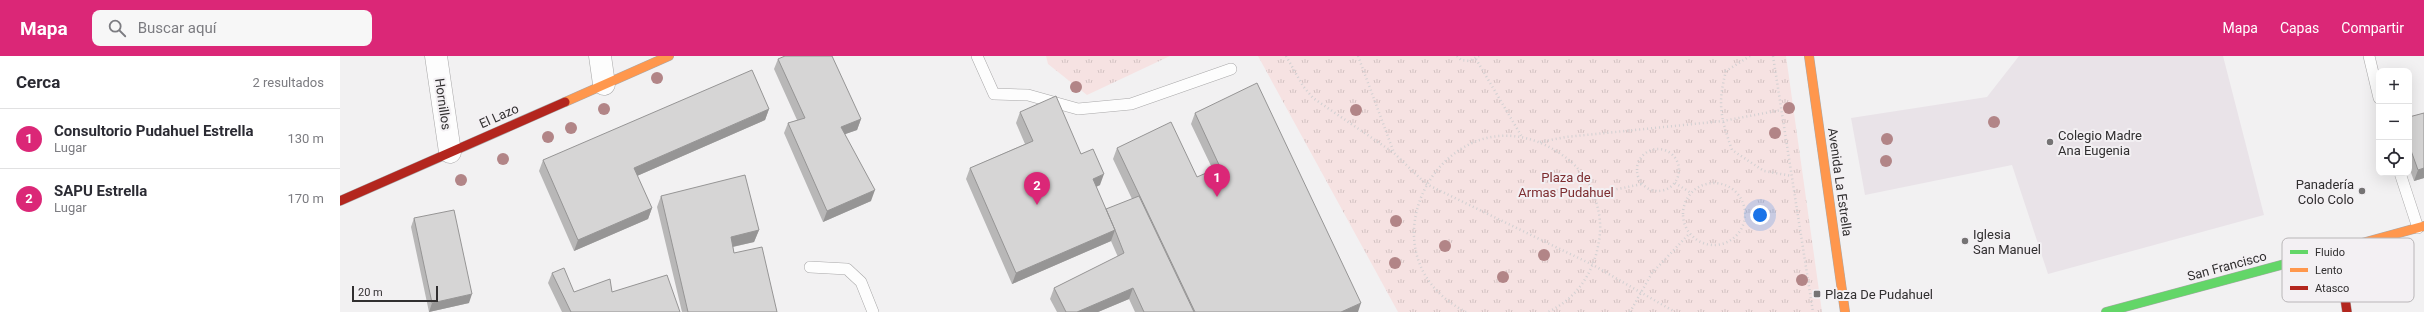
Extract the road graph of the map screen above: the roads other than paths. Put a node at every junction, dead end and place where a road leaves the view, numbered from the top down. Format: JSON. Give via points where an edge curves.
{"nodes":[{"id":1,"x":436,"y":56,"type":"edge"},
{"id":2,"x":600,"y":56,"type":"edge"},
{"id":3,"x":669,"y":56,"type":"edge"},
{"id":4,"x":977,"y":56,"type":"edge"},
{"id":5,"x":1809,"y":56,"type":"edge"},
{"id":6,"x":2369,"y":56,"type":"edge"},
{"id":7,"x":1231,"y":69,"type":"dead end"},
{"id":8,"x":604,"y":84,"type":"junction"},
{"id":9,"x":2376,"y":85,"type":"edge"},
{"id":10,"x":450,"y":152,"type":"junction"},
{"id":11,"x":2401,"y":176,"type":"edge"},
{"id":12,"x":340,"y":201,"type":"edge"},
{"id":13,"x":2421,"y":227,"type":"edge"},
{"id":14,"x":2381,"y":238,"type":"edge"},
{"id":15,"x":2282,"y":265,"type":"edge"},
{"id":16,"x":810,"y":267,"type":"dead end"},
{"id":17,"x":2346,"y":302,"type":"edge"},
{"id":18,"x":873,"y":312,"type":"edge"},
{"id":19,"x":1845,"y":312,"type":"edge"},
{"id":20,"x":2106,"y":312,"type":"edge"},
{"id":21,"x":2347,"y":312,"type":"edge"}],
"edges":[{"from":1,"to":10,"type":"street","name":"Hornillos"},
{"from":2,"to":8,"type":"street"},
{"from":3,"to":8,"type":"main road","name":"El Lazo"},
{"from":4,"to":7,"type":"lane","via":[[994,94],[1028,95],[1078,109],[1131,104]]},
{"from":5,"to":19,"type":"main road","name":"Avenida La Estrella"},
{"from":6,"to":9,"type":"lane"},
{"from":8,"to":10,"type":"main road","name":"El Lazo"},
{"from":10,"to":12,"type":"main road","name":"El Lazo"},
{"from":11,"to":13,"type":"lane"},
{"from":13,"to":14,"type":"main road","name":"San Francisco"},
{"from":15,"to":20,"type":"main road","name":"San Francisco"},
{"from":16,"to":18,"type":"lane","via":[[847,269],[861,282]]},
{"from":17,"to":21,"type":"main road"}]}
